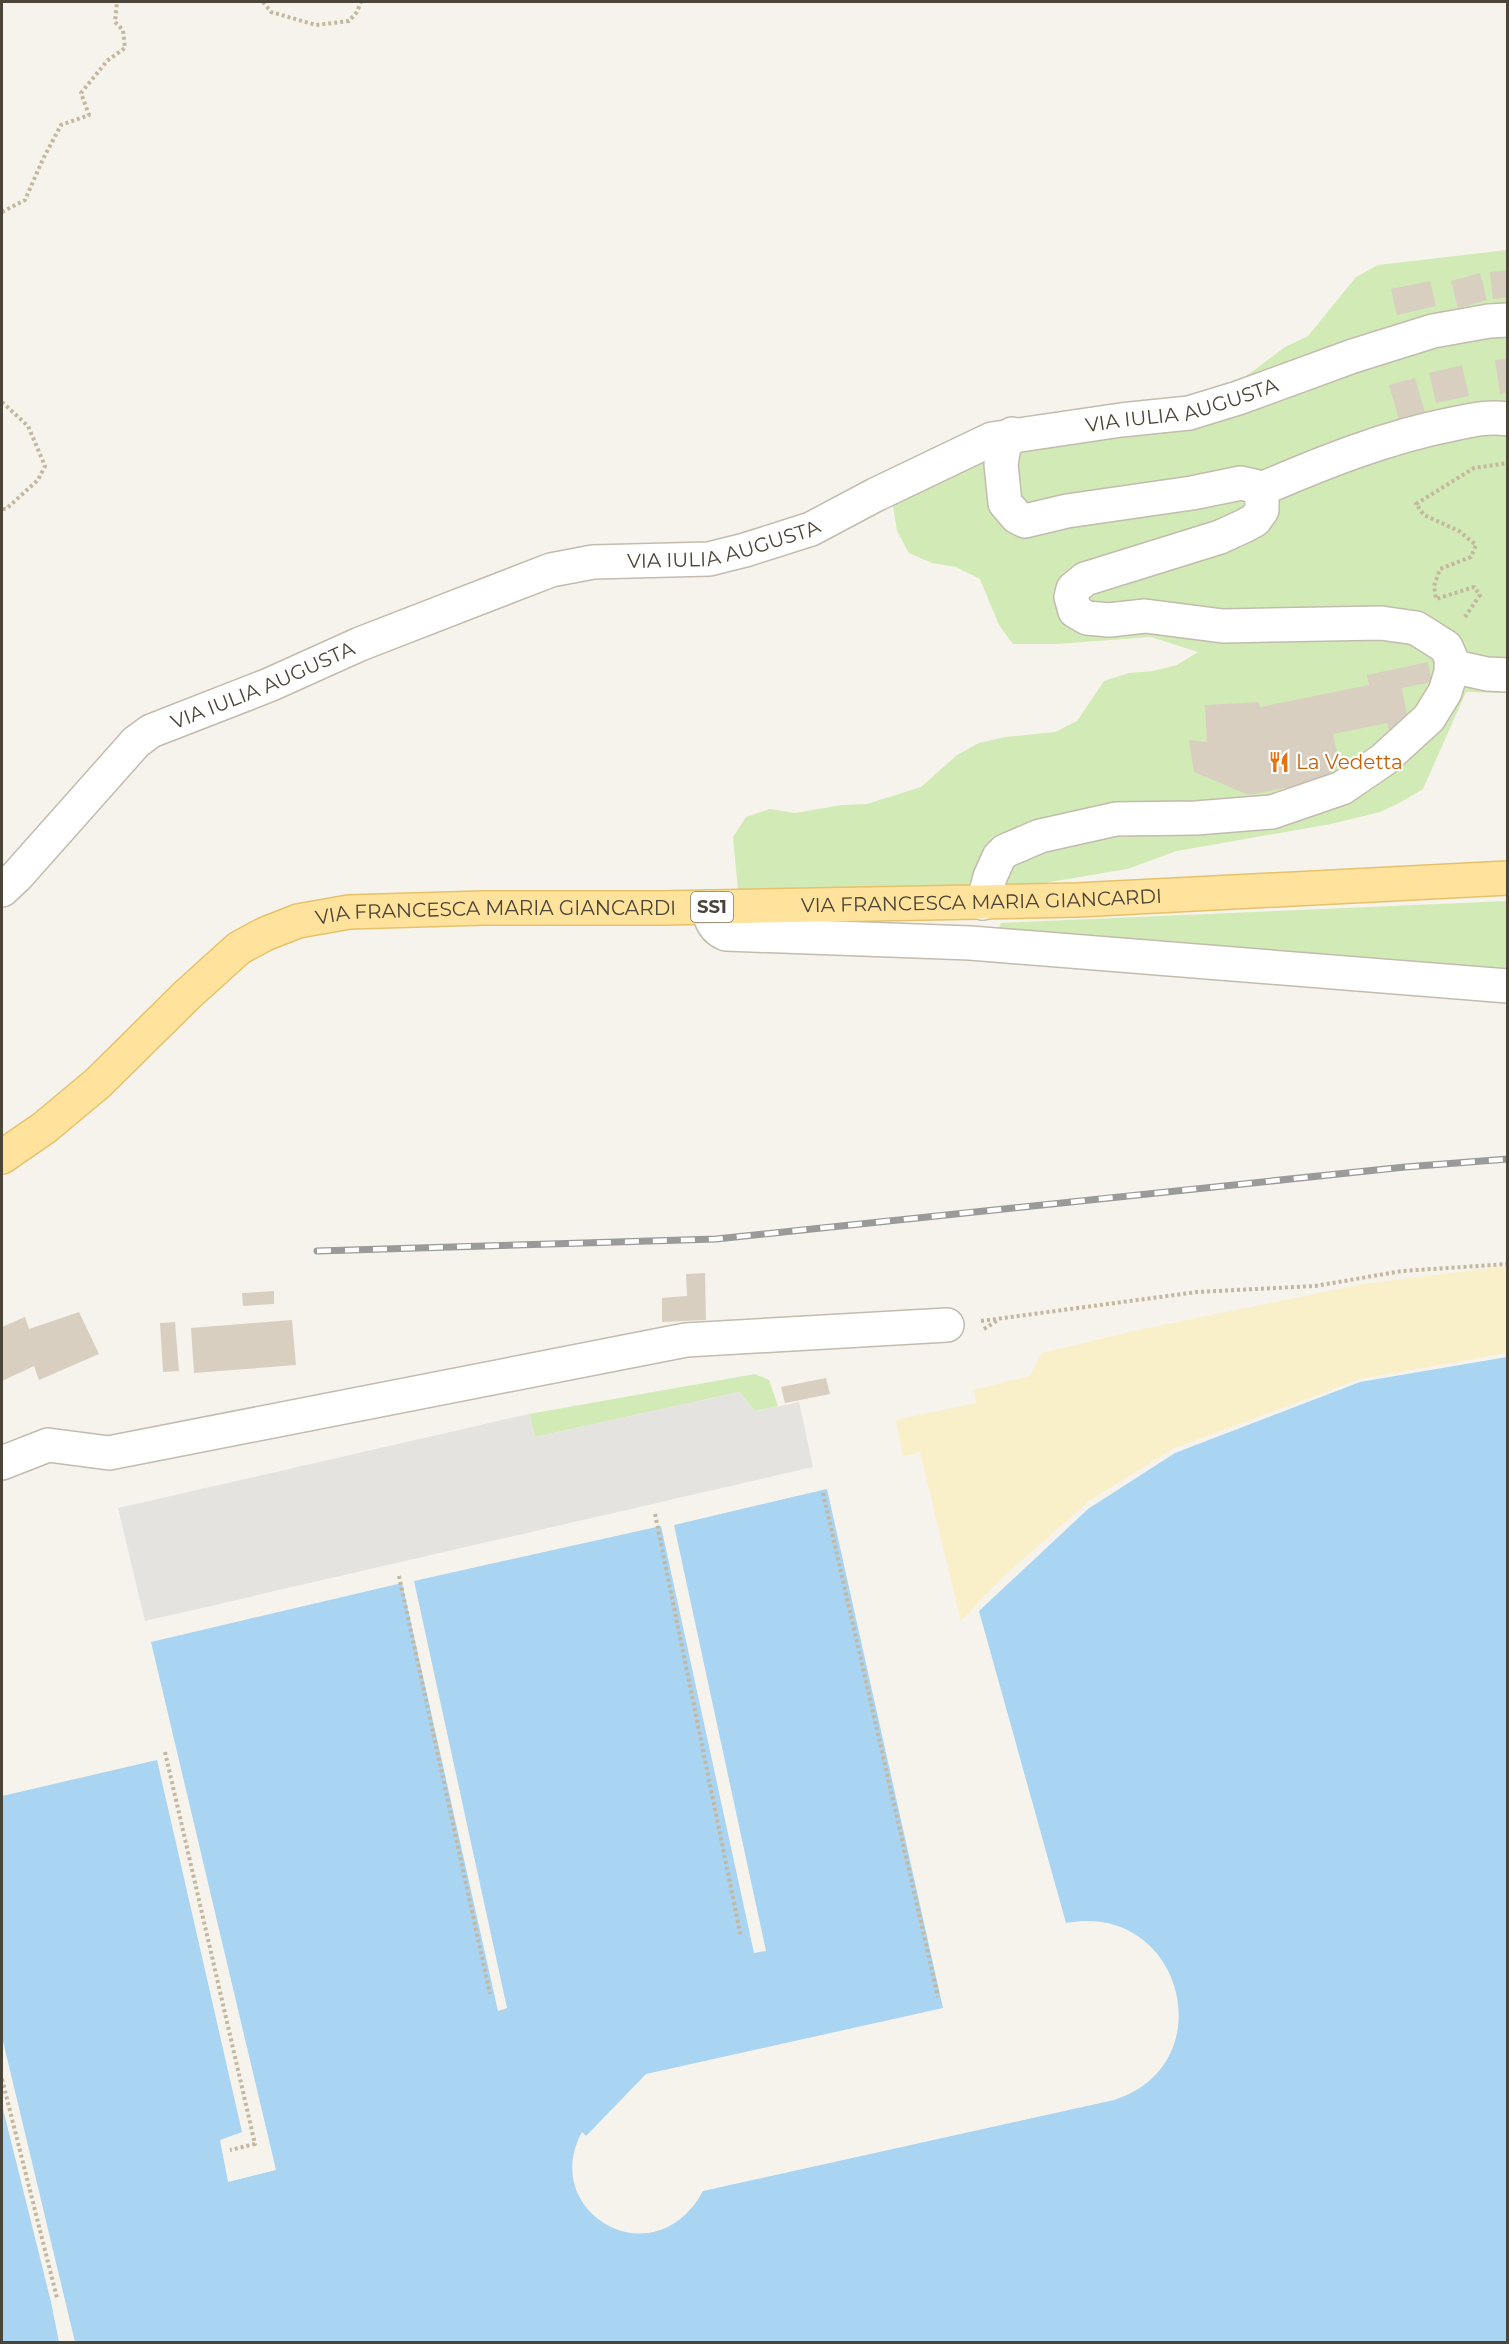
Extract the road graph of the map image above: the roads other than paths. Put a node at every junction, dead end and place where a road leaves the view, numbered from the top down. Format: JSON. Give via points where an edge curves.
{"nodes":[{"id":1,"x":1508,"y":320,"type":"edge"},
{"id":2,"x":1502,"y":413,"type":"edge"},
{"id":3,"x":1012,"y":434,"type":"junction"},
{"id":4,"x":1259,"y":490,"type":"junction"},
{"id":5,"x":1451,"y":666,"type":"junction"},
{"id":6,"x":1508,"y":675,"type":"edge"},
{"id":7,"x":1508,"y":878,"type":"edge"},
{"id":8,"x":2,"y":890,"type":"edge"},
{"id":9,"x":983,"y":903,"type":"junction"},
{"id":10,"x":710,"y":915,"type":"junction"},
{"id":11,"x":1508,"y":986,"type":"edge"},
{"id":12,"x":2,"y":1157,"type":"edge"},
{"id":13,"x":947,"y":1325,"type":"road end"},
{"id":14,"x":2,"y":1463,"type":"edge"}],
"edges":[{"from":1,"to":3,"type":"street","name":"VIA IULIA AUGUSTA","via":[[1433,332],[1189,413]]},
{"from":2,"to":4,"type":"street","via":[[1424,429],[1332,459]]},
{"from":3,"to":4,"type":"street","via":[[1004,447],[1001,464],[1005,503],[1017,518],[1025,521],[1241,483]]},
{"from":3,"to":8,"type":"street","name":"VIA IULIA AUGUSTA","via":[[983,443],[811,529],[709,559],[593,562],[551,570],[150,731]]},
{"from":4,"to":5,"type":"street","via":[[1263,505],[1255,520],[1220,537],[1084,579],[1073,589],[1075,611],[1087,618],[1145,616],[1223,626],[1381,623],[1416,628],[1446,647]]},
{"from":5,"to":6,"type":"street","via":[[1487,675]]},
{"from":5,"to":9,"type":"street","via":[[1445,692],[1429,718],[1383,760],[1342,788],[1272,812],[1116,819],[1040,836],[999,857]]},
{"from":7,"to":9,"type":"main road","name":"VIA FRANCESCA MARIA GIANCARDI","number":"SS1"},
{"from":9,"to":10,"type":"main road","name":"VIA FRANCESCA MARIA GIANCARDI","number":"SS1"},
{"from":10,"to":11,"type":"street","via":[[719,931],[726,934],[970,944]]},
{"from":10,"to":12,"type":"main road","name":"VIA FRANCESCA MARIA GIANCARDI","number":"SS1","via":[[483,908],[349,912],[298,921],[239,948],[98,1083]]},
{"from":13,"to":14,"type":"street","via":[[686,1340],[109,1453],[48,1445]]}]}
